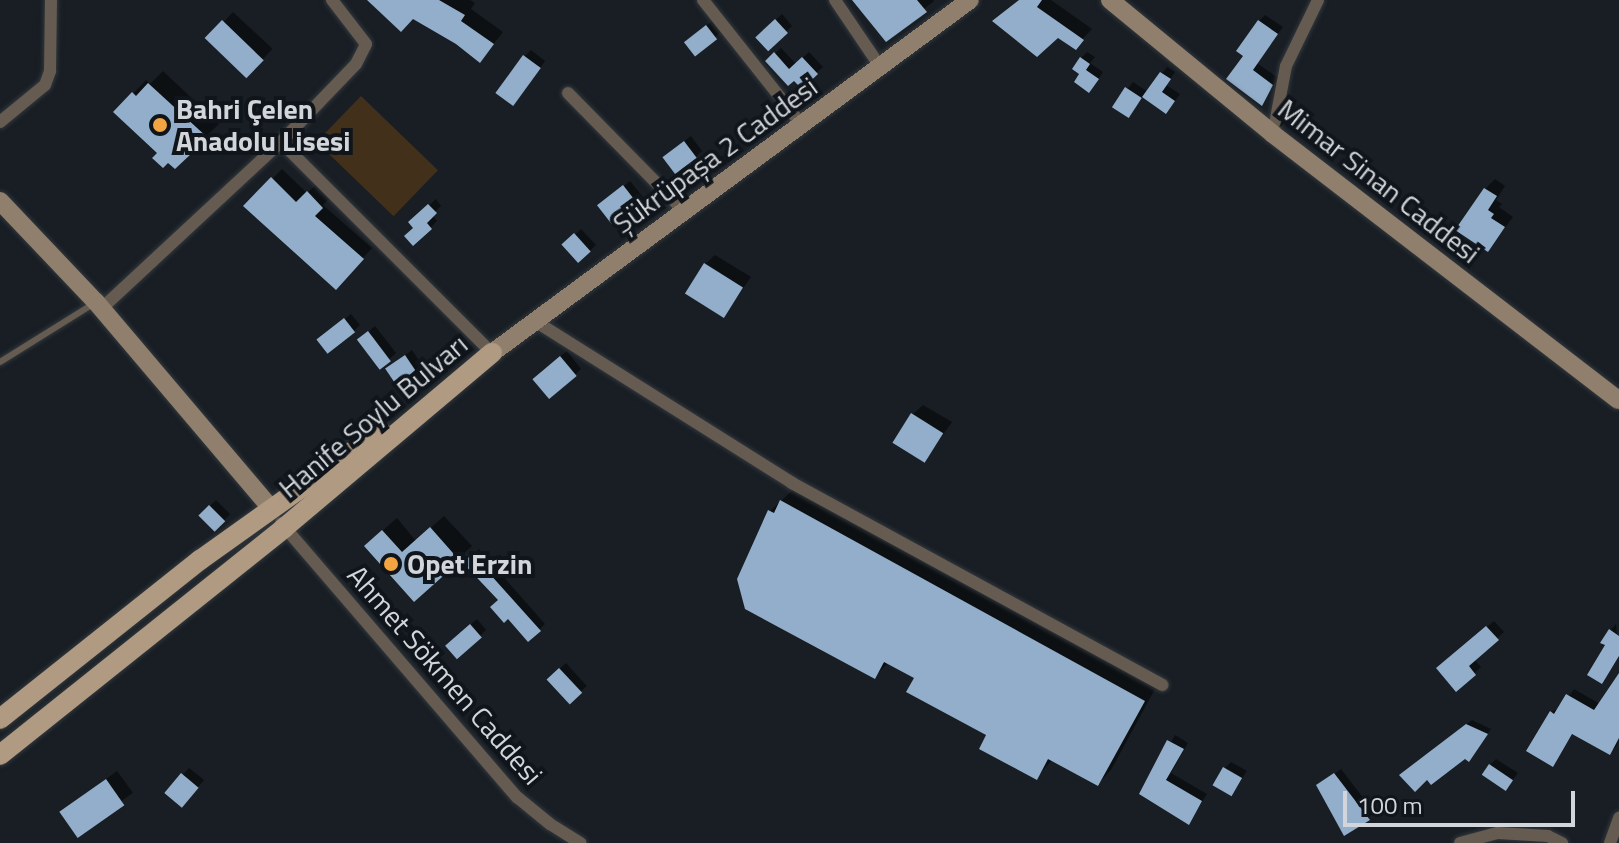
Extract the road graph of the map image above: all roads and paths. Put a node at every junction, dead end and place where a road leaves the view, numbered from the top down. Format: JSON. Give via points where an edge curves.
{"nodes":[{"id":1,"x":51,"y":0,"type":"edge"},
{"id":2,"x":332,"y":0,"type":"edge"},
{"id":3,"x":703,"y":0,"type":"edge"},
{"id":4,"x":835,"y":0,"type":"edge"},
{"id":5,"x":970,"y":0,"type":"edge"},
{"id":6,"x":1110,"y":0,"type":"edge"},
{"id":7,"x":1318,"y":0,"type":"edge"},
{"id":8,"x":881,"y":68,"type":"junction"},
{"id":9,"x":568,"y":93,"type":"dead end"},
{"id":10,"x":0,"y":122,"type":"edge"},
{"id":11,"x":802,"y":125,"type":"junction"},
{"id":12,"x":1273,"y":134,"type":"junction"},
{"id":13,"x":281,"y":142,"type":"junction"},
{"id":14,"x":0,"y":201,"type":"edge"},
{"id":15,"x":684,"y":211,"type":"junction"},
{"id":16,"x":99,"y":306,"type":"junction"},
{"id":17,"x":535,"y":321,"type":"junction"},
{"id":18,"x":492,"y":353,"type":"junction"},
{"id":19,"x":0,"y":362,"type":"edge"},
{"id":20,"x":1619,"y":400,"type":"edge"},
{"id":21,"x":271,"y":508,"type":"junction"},
{"id":22,"x":284,"y":528,"type":"junction"},
{"id":23,"x":1162,"y":685,"type":"dead end"},
{"id":24,"x":0,"y":719,"type":"edge"},
{"id":25,"x":0,"y":755,"type":"edge"},
{"id":26,"x":1619,"y":818,"type":"edge"},
{"id":27,"x":581,"y":843,"type":"edge"},
{"id":28,"x":1460,"y":843,"type":"edge"},
{"id":29,"x":1562,"y":843,"type":"edge"},
{"id":30,"x":1610,"y":843,"type":"edge"}],
"edges":[{"from":1,"to":10,"type":"street","via":[[50,71],[45,85]]},
{"from":2,"to":13,"type":"street","via":[[366,50]]},
{"from":3,"to":11,"type":"street"},
{"from":4,"to":8,"type":"street"},
{"from":5,"to":8,"type":"street","name":"Şükrüpaşa 2 Caddesi"},
{"from":6,"to":12,"type":"street","name":"Mimar Sinan Caddesi"},
{"from":7,"to":12,"type":"street","via":[[1286,66]]},
{"from":8,"to":11,"type":"street","name":"Şükrüpaşa 2 Caddesi"},
{"from":9,"to":15,"type":"street"},
{"from":11,"to":15,"type":"street","name":"Şükrüpaşa 2 Caddesi"},
{"from":12,"to":20,"type":"street","name":"Mimar Sinan Caddesi"},
{"from":13,"to":16,"type":"street"},
{"from":13,"to":18,"type":"street"},
{"from":14,"to":16,"type":"street"},
{"from":15,"to":17,"type":"street","name":"Şükrüpaşa 2 Caddesi"},
{"from":16,"to":19,"type":"lane"},
{"from":16,"to":21,"type":"street"},
{"from":17,"to":18,"type":"street","name":"Şükrüpaşa 2 Caddesi"},
{"from":17,"to":23,"type":"street","via":[[792,483]]},
{"from":18,"to":21,"type":"main road","name":"Hanife Soylu Bulvarı"},
{"from":18,"to":22,"type":"main road","name":"Hanife Soylu Bulvarı"},
{"from":21,"to":22,"type":"street","name":"Ahmet Sökmen Caddesi"},
{"from":21,"to":24,"type":"main road","name":"Hanife Soylu Bulvarı"},
{"from":22,"to":25,"type":"main road","name":"Hanife Soylu Bulvarı"},
{"from":22,"to":27,"type":"street","name":"Ahmet Sökmen Caddesi","via":[[517,797]]},
{"from":26,"to":30,"type":"street"},
{"from":28,"to":29,"type":"street","via":[[1498,833],[1548,836]]}]}
